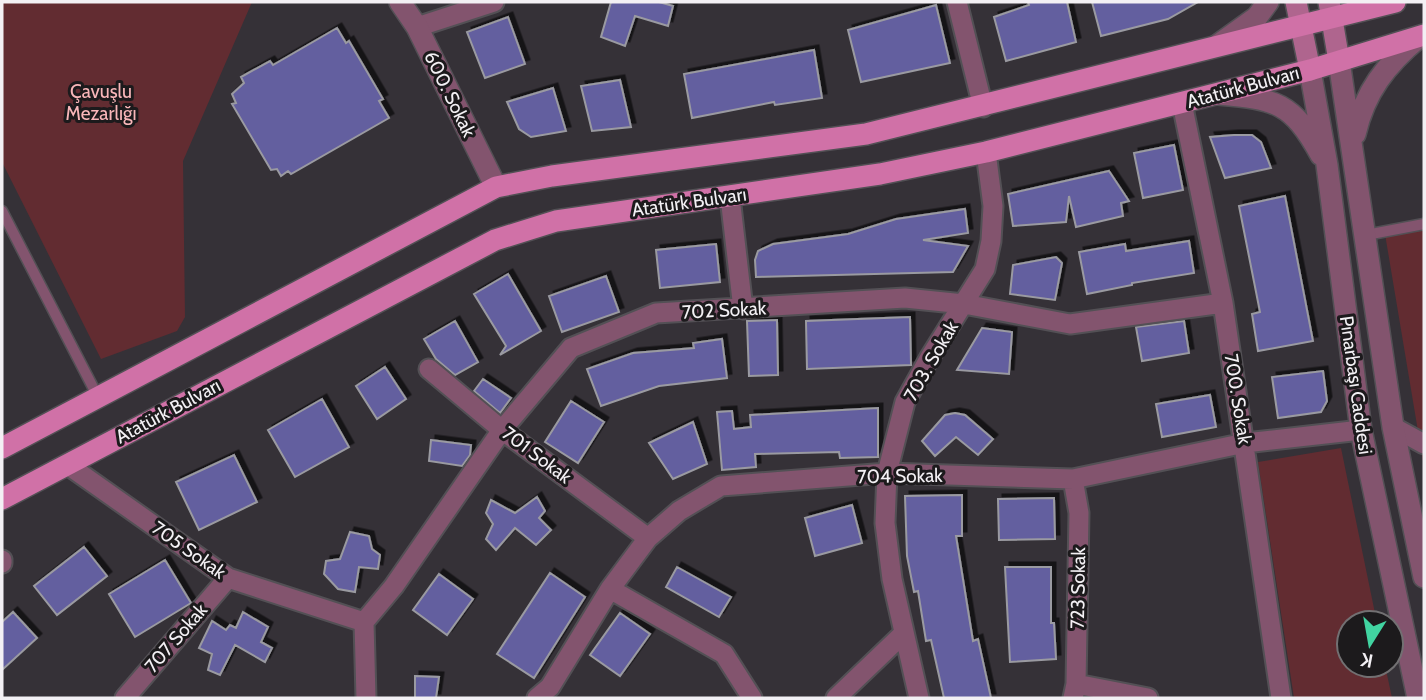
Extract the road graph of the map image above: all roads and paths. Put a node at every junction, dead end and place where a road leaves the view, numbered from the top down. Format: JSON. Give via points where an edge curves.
{"nodes":[{"id":1,"x":400,"y":2,"type":"edge"},
{"id":2,"x":494,"y":2,"type":"edge"},
{"id":3,"x":957,"y":2,"type":"edge"},
{"id":4,"x":1269,"y":2,"type":"edge"},
{"id":5,"x":1296,"y":2,"type":"edge"},
{"id":6,"x":1395,"y":2,"type":"edge"},
{"id":7,"x":1331,"y":10,"type":"edge"},
{"id":8,"x":1301,"y":26,"type":"junction"},
{"id":9,"x":417,"y":27,"type":"junction"},
{"id":10,"x":1422,"y":36,"type":"edge"},
{"id":11,"x":1218,"y":45,"type":"junction"},
{"id":12,"x":1339,"y":61,"type":"junction"},
{"id":13,"x":1310,"y":69,"type":"junction"},
{"id":14,"x":1216,"y":94,"type":"junction"},
{"id":15,"x":1182,"y":103,"type":"junction"},
{"id":16,"x":983,"y":107,"type":"junction"},
{"id":17,"x":1353,"y":147,"type":"junction"},
{"id":18,"x":986,"y":152,"type":"junction"},
{"id":19,"x":1327,"y":164,"type":"junction"},
{"id":20,"x":496,"y":187,"type":"junction"},
{"id":21,"x":730,"y":197,"type":"junction"},
{"id":22,"x":2,"y":211,"type":"edge"},
{"id":23,"x":1424,"y":224,"type":"edge"},
{"id":24,"x":1366,"y":235,"type":"junction"},
{"id":25,"x":1223,"y":303,"type":"junction"},
{"id":26,"x":964,"y":304,"type":"junction"},
{"id":27,"x":743,"y":309,"type":"junction"},
{"id":28,"x":429,"y":369,"type":"dead end"},
{"id":29,"x":98,"y":397,"type":"junction"},
{"id":30,"x":1393,"y":427,"type":"junction"},
{"id":31,"x":502,"y":430,"type":"junction"},
{"id":32,"x":1361,"y":430,"type":"junction"},
{"id":33,"x":1245,"y":443,"type":"junction"},
{"id":34,"x":1424,"y":444,"type":"edge"},
{"id":35,"x":2,"y":448,"type":"edge"},
{"id":36,"x":68,"y":465,"type":"junction"},
{"id":37,"x":887,"y":473,"type":"junction"},
{"id":38,"x":1073,"y":479,"type":"junction"},
{"id":39,"x":2,"y":499,"type":"edge"},
{"id":40,"x":648,"y":538,"type":"junction"},
{"id":41,"x":1424,"y":577,"type":"edge"},
{"id":42,"x":228,"y":578,"type":"junction"},
{"id":43,"x":610,"y":589,"type":"junction"},
{"id":44,"x":363,"y":622,"type":"junction"},
{"id":45,"x":903,"y":634,"type":"junction"},
{"id":46,"x":1075,"y":691,"type":"edge"},
{"id":47,"x":125,"y":698,"type":"edge"},
{"id":48,"x":366,"y":698,"type":"edge"},
{"id":49,"x":537,"y":698,"type":"edge"},
{"id":50,"x":752,"y":698,"type":"edge"},
{"id":51,"x":836,"y":698,"type":"edge"},
{"id":52,"x":919,"y":698,"type":"edge"},
{"id":53,"x":1148,"y":698,"type":"edge"},
{"id":54,"x":1281,"y":698,"type":"edge"},
{"id":55,"x":1418,"y":698,"type":"edge"}],
"edges":[{"from":1,"to":9,"type":"street","name":"600. Sokak"},
{"from":2,"to":9,"type":"street"},
{"from":3,"to":16,"type":"street"},
{"from":4,"to":11,"type":"street"},
{"from":5,"to":8,"type":"main road"},
{"from":6,"to":7,"type":"main road"},
{"from":7,"to":8,"type":"main road"},
{"from":7,"to":12,"type":"main road"},
{"from":8,"to":11,"type":"main road"},
{"from":8,"to":13,"type":"main road"},
{"from":9,"to":20,"type":"street","name":"600. Sokak"},
{"from":10,"to":12,"type":"main road","name":"Atatürk Bulvarı"},
{"from":10,"to":17,"type":"street","via":[[1396,56],[1370,88]]},
{"from":11,"to":16,"type":"main road"},
{"from":12,"to":13,"type":"main road","name":"Atatürk Bulvarı"},
{"from":12,"to":17,"type":"street","name":"Pınarbaşı Caddesi"},
{"from":13,"to":14,"type":"main road","name":"Atatürk Bulvarı"},
{"from":13,"to":19,"type":"street","name":"Pınarbaşı Caddesi"},
{"from":14,"to":15,"type":"main road","name":"Atatürk Bulvarı"},
{"from":14,"to":19,"type":"street","via":[[1283,106],[1307,131]]},
{"from":15,"to":18,"type":"main road","name":"Atatürk Bulvarı"},
{"from":15,"to":25,"type":"street","name":"700. Sokak"},
{"from":16,"to":20,"type":"main road","via":[[866,134]]},
{"from":17,"to":24,"type":"street","name":"Pınarbaşı Caddesi"},
{"from":18,"to":21,"type":"main road","name":"Atatürk Bulvarı"},
{"from":18,"to":26,"type":"street","name":"703. Sokak","via":[[992,186],[991,240],[985,269]]},
{"from":19,"to":32,"type":"street","name":"Pınarbaşı Caddesi"},
{"from":20,"to":29,"type":"main road"},
{"from":21,"to":27,"type":"street"},
{"from":21,"to":36,"type":"main road","name":"Atatürk Bulvarı","via":[[555,221],[495,240]]},
{"from":22,"to":29,"type":"lane"},
{"from":23,"to":24,"type":"lane"},
{"from":24,"to":30,"type":"street","name":"Pınarbaşı Caddesi"},
{"from":25,"to":26,"type":"street","name":"702 Sokak","via":[[1070,324]]},
{"from":25,"to":33,"type":"street","name":"700. Sokak"},
{"from":26,"to":27,"type":"street","name":"702 Sokak","via":[[905,298]]},
{"from":26,"to":37,"type":"street","name":"703. Sokak","via":[[905,402]]},
{"from":27,"to":31,"type":"street","name":"702 Sokak","via":[[656,313],[571,348]]},
{"from":28,"to":31,"type":"street","name":"701 Sokak"},
{"from":29,"to":35,"type":"main road"},
{"from":30,"to":34,"type":"street"},
{"from":30,"to":41,"type":"street","name":"Pınarbaşı Caddesi"},
{"from":31,"to":40,"type":"street","name":"701 Sokak"},
{"from":31,"to":44,"type":"street","name":"702 Sokak","via":[[394,586]]},
{"from":32,"to":33,"type":"street","name":"704 Sokak"},
{"from":32,"to":55,"type":"street","name":"Pınarbaşı Caddesi"},
{"from":33,"to":38,"type":"street","name":"704 Sokak"},
{"from":33,"to":54,"type":"street","name":"700. Sokak"},
{"from":36,"to":39,"type":"main road","name":"Atatürk Bulvarı"},
{"from":36,"to":42,"type":"street","name":"705 Sokak"},
{"from":37,"to":38,"type":"street","name":"704 Sokak"},
{"from":37,"to":40,"type":"street","name":"704 Sokak","via":[[721,486],[679,511]]},
{"from":37,"to":45,"type":"street","name":"703. Sokak","via":[[885,523]]},
{"from":38,"to":46,"type":"street","name":"723 Sokak","via":[[1079,513]]},
{"from":40,"to":43,"type":"street","name":"704 Sokak"},
{"from":42,"to":44,"type":"street","name":"705 Sokak"},
{"from":42,"to":47,"type":"street","name":"707 Sokak"},
{"from":43,"to":49,"type":"street","name":"704 Sokak","via":[[550,687]]},
{"from":43,"to":50,"type":"street","via":[[724,654]]},
{"from":44,"to":48,"type":"street"},
{"from":45,"to":51,"type":"street"},
{"from":45,"to":52,"type":"street","name":"703. Sokak"},
{"from":46,"to":53,"type":"street"}]}
